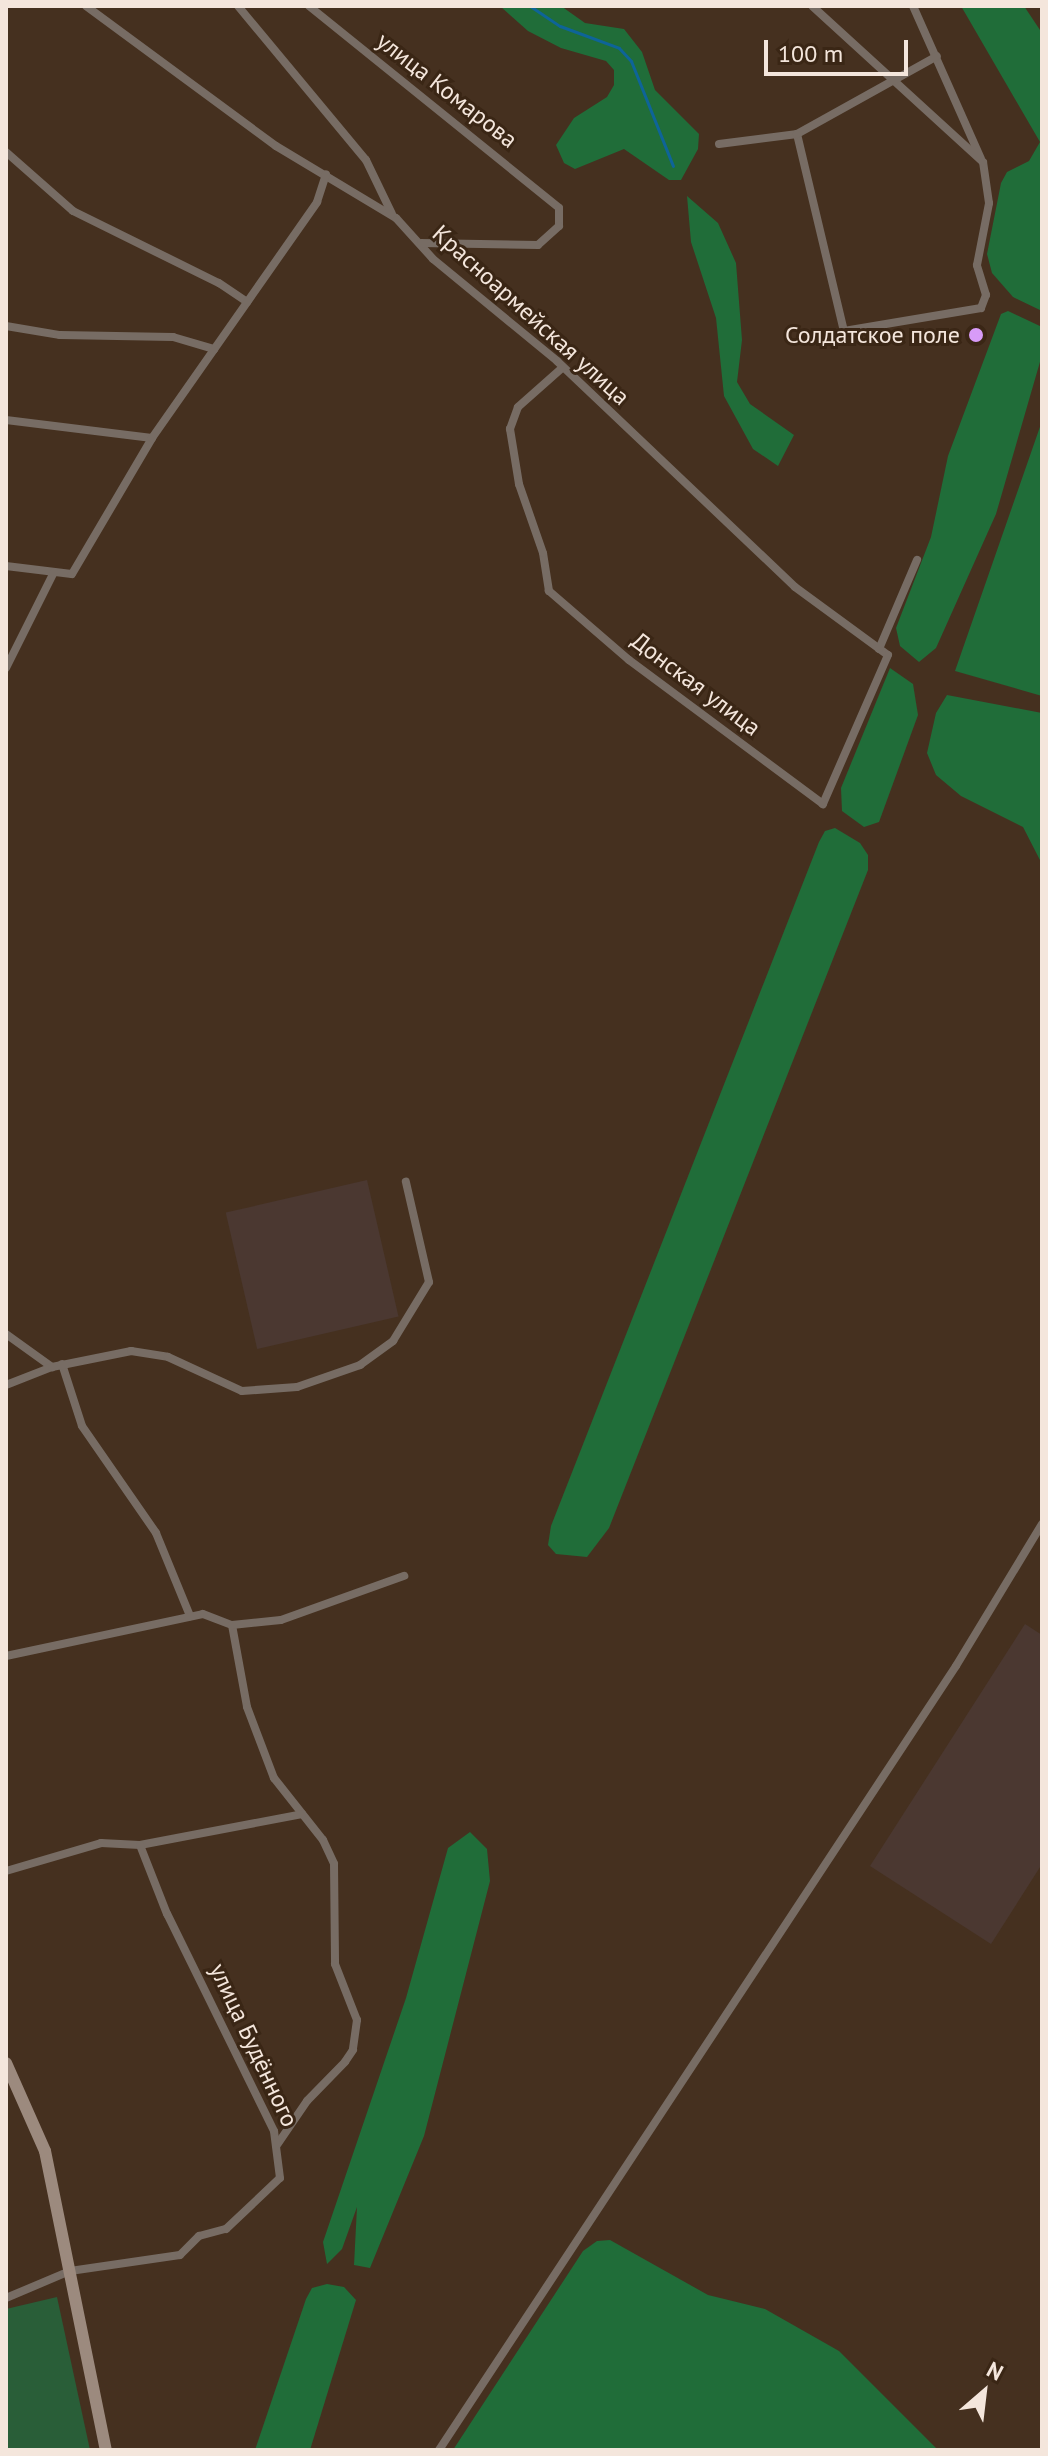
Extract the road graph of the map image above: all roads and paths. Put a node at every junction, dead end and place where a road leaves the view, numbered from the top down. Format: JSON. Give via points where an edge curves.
{"nodes":[{"id":1,"x":86,"y":6,"type":"edge"},
{"id":2,"x":238,"y":6,"type":"edge"},
{"id":3,"x":309,"y":6,"type":"edge"},
{"id":4,"x":812,"y":6,"type":"edge"},
{"id":5,"x":913,"y":6,"type":"edge"},
{"id":6,"x":937,"y":56,"type":"junction"},
{"id":7,"x":894,"y":83,"type":"junction"},
{"id":8,"x":797,"y":134,"type":"junction"},
{"id":9,"x":719,"y":144,"type":"dead end"},
{"id":10,"x":6,"y":152,"type":"edge"},
{"id":11,"x":983,"y":162,"type":"junction"},
{"id":12,"x":326,"y":174,"type":"junction"},
{"id":13,"x":392,"y":215,"type":"junction"},
{"id":14,"x":421,"y":243,"type":"junction"},
{"id":15,"x":247,"y":302,"type":"junction"},
{"id":16,"x":6,"y":326,"type":"edge"},
{"id":17,"x":214,"y":349,"type":"junction"},
{"id":18,"x":563,"y":367,"type":"junction"},
{"id":19,"x":6,"y":420,"type":"edge"},
{"id":20,"x":152,"y":438,"type":"junction"},
{"id":21,"x":917,"y":560,"type":"dead end"},
{"id":22,"x":6,"y":566,"type":"edge"},
{"id":23,"x":54,"y":572,"type":"junction"},
{"id":24,"x":879,"y":649,"type":"junction"},
{"id":25,"x":888,"y":655,"type":"joint"},
{"id":26,"x":6,"y":668,"type":"edge"},
{"id":27,"x":406,"y":1182,"type":"dead end"},
{"id":28,"x":6,"y":1334,"type":"edge"},
{"id":29,"x":57,"y":1366,"type":"junction"},
{"id":30,"x":6,"y":1385,"type":"edge"},
{"id":31,"x":1042,"y":1524,"type":"edge"},
{"id":32,"x":404,"y":1576,"type":"dead end"},
{"id":33,"x":190,"y":1616,"type":"junction"},
{"id":34,"x":232,"y":1625,"type":"junction"},
{"id":35,"x":6,"y":1656,"type":"edge"},
{"id":36,"x":302,"y":1814,"type":"junction"},
{"id":37,"x":140,"y":1845,"type":"junction"},
{"id":38,"x":6,"y":1871,"type":"edge"},
{"id":39,"x":6,"y":2063,"type":"edge"},
{"id":40,"x":277,"y":2145,"type":"junction"},
{"id":41,"x":70,"y":2271,"type":"junction"},
{"id":42,"x":6,"y":2298,"type":"edge"},
{"id":43,"x":106,"y":2450,"type":"edge"},
{"id":44,"x":439,"y":2450,"type":"edge"}],
"edges":[{"from":1,"to":12,"type":"street","name":"Красноармейская улица","via":[[276,146]]},
{"from":2,"to":13,"type":"street","via":[[366,160]]},
{"from":3,"to":14,"type":"street","name":"улица Комарова","via":[[559,208],[559,226],[538,245]]},
{"from":4,"to":7,"type":"street"},
{"from":5,"to":6,"type":"street"},
{"from":6,"to":7,"type":"street"},
{"from":6,"to":11,"type":"street"},
{"from":7,"to":8,"type":"street"},
{"from":7,"to":11,"type":"street"},
{"from":8,"to":9,"type":"street"},
{"from":8,"to":11,"type":"street","via":[[838,325],[852,333],[981,308],[986,295],[977,265],[989,203]]},
{"from":10,"to":15,"type":"street","via":[[73,211]]},
{"from":12,"to":13,"type":"street","name":"Красноармейская улица"},
{"from":12,"to":15,"type":"street","via":[[317,202]]},
{"from":13,"to":14,"type":"street","name":"Красноармейская улица"},
{"from":14,"to":18,"type":"street","name":"Красноармейская улица"},
{"from":15,"to":17,"type":"street"},
{"from":16,"to":17,"type":"street","via":[[60,335],[173,337]]},
{"from":17,"to":20,"type":"street"},
{"from":18,"to":24,"type":"street","name":"Красноармейская улица","via":[[795,587]]},
{"from":18,"to":25,"type":"street","name":"Донская улица","via":[[518,407],[510,429],[519,484],[543,553],[549,591],[629,660],[823,804]]},
{"from":19,"to":20,"type":"street"},
{"from":20,"to":23,"type":"street","via":[[72,574]]},
{"from":21,"to":24,"type":"street"},
{"from":22,"to":23,"type":"street"},
{"from":23,"to":26,"type":"street"},
{"from":24,"to":25,"type":"street","name":"Красноармейская улица"},
{"from":27,"to":29,"type":"street","via":[[429,1282],[393,1341],[360,1365],[297,1387],[242,1391],[168,1357],[131,1351]]},
{"from":28,"to":29,"type":"street"},
{"from":29,"to":30,"type":"street"},
{"from":29,"to":33,"type":"street","via":[[82,1426],[156,1533]]},
{"from":31,"to":44,"type":"street","via":[[956,1666]]},
{"from":32,"to":34,"type":"street","via":[[316,1611]]},
{"from":33,"to":34,"type":"street","via":[[213,1615]]},
{"from":33,"to":35,"type":"street"},
{"from":34,"to":36,"type":"street","via":[[247,1707],[274,1778]]},
{"from":36,"to":37,"type":"street"},
{"from":36,"to":40,"type":"street","via":[[334,1864],[335,1964],[357,2020],[345,2062],[307,2101]]},
{"from":37,"to":38,"type":"street","via":[[101,1843]]},
{"from":37,"to":40,"type":"street","name":"улица Будённого","via":[[167,1914],[242,2061]]},
{"from":39,"to":41,"type":"main road","via":[[45,2151]]},
{"from":40,"to":41,"type":"street","name":"улица Будённого","via":[[280,2178],[226,2229],[199,2236],[168,2260]]},
{"from":41,"to":42,"type":"street"},
{"from":41,"to":43,"type":"main road"}]}
